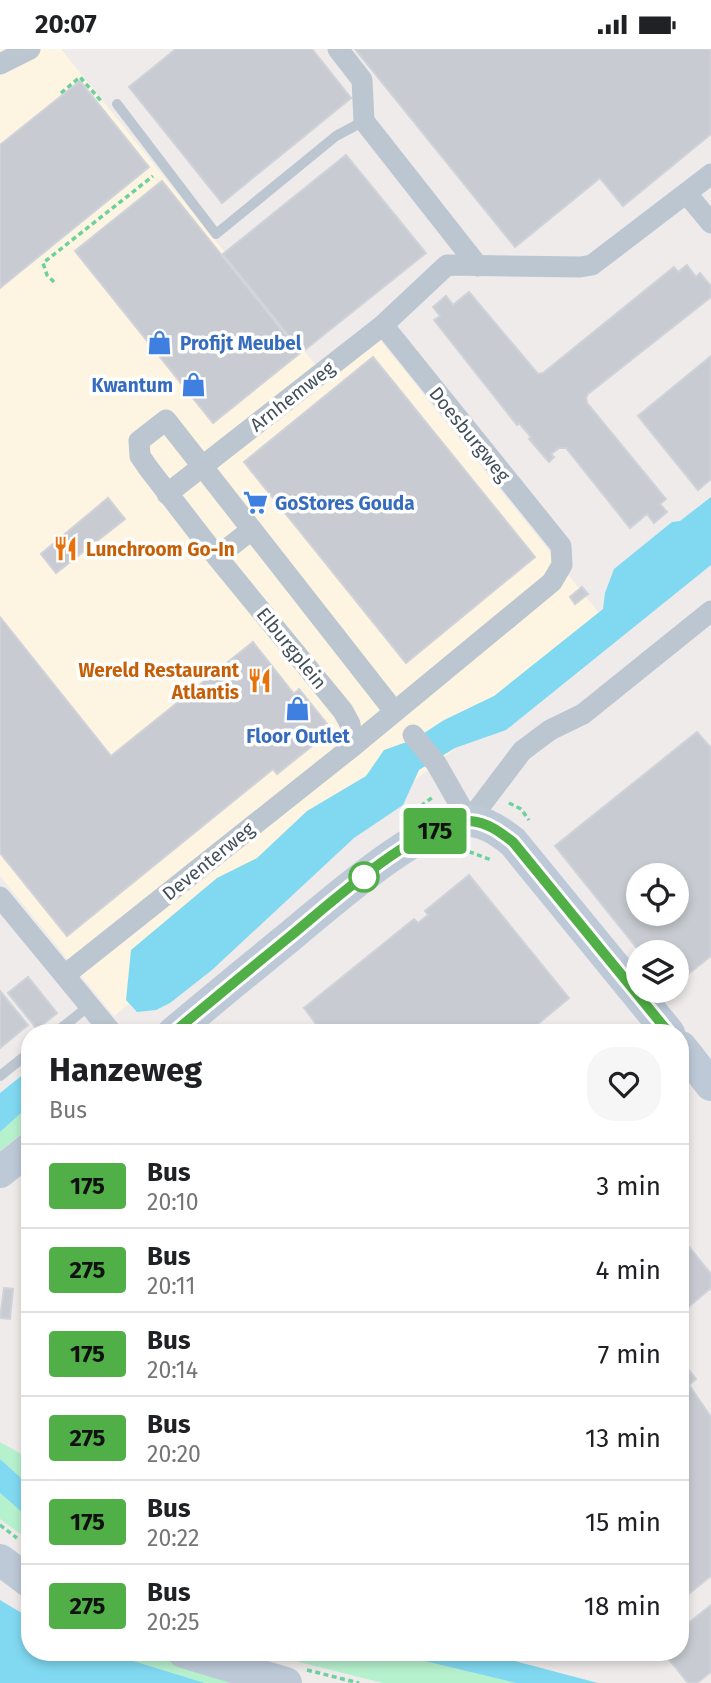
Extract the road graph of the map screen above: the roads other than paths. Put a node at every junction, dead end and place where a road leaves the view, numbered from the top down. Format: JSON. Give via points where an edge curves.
{"nodes":[{"id":1,"x":30,"y":49,"type":"edge"},
{"id":2,"x":338,"y":49,"type":"edge"},
{"id":3,"x":0,"y":64,"type":"edge"},
{"id":4,"x":117,"y":104,"type":"road end"},
{"id":5,"x":364,"y":121,"type":"junction"},
{"id":6,"x":711,"y":174,"type":"edge"},
{"id":7,"x":687,"y":194,"type":"junction"},
{"id":8,"x":711,"y":223,"type":"edge"},
{"id":9,"x":478,"y":266,"type":"junction"},
{"id":10,"x":383,"y":325,"type":"junction"},
{"id":11,"x":202,"y":466,"type":"junction"},
{"id":12,"x":167,"y":493,"type":"junction"},
{"id":13,"x":251,"y":530,"type":"junction"},
{"id":14,"x":217,"y":557,"type":"junction"},
{"id":15,"x":711,"y":611,"type":"edge"},
{"id":16,"x":394,"y":711,"type":"junction"},
{"id":17,"x":413,"y":735,"type":"dead end"},
{"id":18,"x":352,"y":747,"type":"junction"},
{"id":19,"x":469,"y":821,"type":"junction"},
{"id":20,"x":0,"y":897,"type":"edge"},
{"id":21,"x":65,"y":975,"type":"junction"},
{"id":22,"x":89,"y":1006,"type":"junction"},
{"id":23,"x":66,"y":1024,"type":"edge"},
{"id":24,"x":104,"y":1024,"type":"edge"},
{"id":25,"x":184,"y":1024,"type":"edge"},
{"id":26,"x":662,"y":1024,"type":"edge"},
{"id":27,"x":689,"y":1057,"type":"edge"},
{"id":28,"x":21,"y":1059,"type":"edge"},
{"id":29,"x":0,"y":1076,"type":"edge"},
{"id":30,"x":711,"y":1085,"type":"edge"},
{"id":31,"x":21,"y":1156,"type":"edge"},
{"id":32,"x":0,"y":1173,"type":"edge"},
{"id":33,"x":11,"y":1551,"type":"edge"},
{"id":34,"x":21,"y":1567,"type":"edge"},
{"id":35,"x":0,"y":1579,"type":"edge"},
{"id":36,"x":21,"y":1588,"type":"edge"},
{"id":37,"x":213,"y":1661,"type":"edge"},
{"id":38,"x":286,"y":1683,"type":"edge"}],
"edges":[{"from":1,"to":3,"type":"street"},
{"from":2,"to":5,"type":"street","via":[[362,80]]},
{"from":4,"to":5,"type":"lane","via":[[216,234],[336,137]]},
{"from":5,"to":9,"type":"street"},
{"from":6,"to":7,"type":"street"},
{"from":7,"to":8,"type":"street"},
{"from":7,"to":9,"type":"street","via":[[592,265]]},
{"from":9,"to":10,"type":"street","via":[[447,265]]},
{"from":10,"to":11,"type":"street","name":"Arnhemweg"},
{"from":10,"to":16,"type":"street","name":"Doesburgweg","via":[[561,546],[562,565],[552,582]]},
{"from":11,"to":12,"type":"street"},
{"from":11,"to":12,"type":"street","name":"Elburgplein","via":[[166,420],[139,441],[140,456]]},
{"from":11,"to":13,"type":"street","name":"Elburgplein"},
{"from":12,"to":14,"type":"street","name":"Elburgplein"},
{"from":13,"to":14,"type":"street"},
{"from":13,"to":16,"type":"street","name":"Elburgplein"},
{"from":14,"to":18,"type":"street","name":"Elburgplein","via":[[343,711],[350,724]]},
{"from":15,"to":19,"type":"street","via":[[583,715],[550,730],[522,751]]},
{"from":16,"to":18,"type":"street","name":"Doesburgweg"},
{"from":17,"to":19,"type":"street","via":[[436,763]]},
{"from":18,"to":21,"type":"street","name":"Deventerweg"},
{"from":19,"to":25,"type":"street","via":[[444,826],[411,843],[364,876]]},
{"from":19,"to":26,"type":"street","via":[[492,827],[513,842]]},
{"from":20,"to":21,"type":"street"},
{"from":21,"to":22,"type":"street"},
{"from":22,"to":23,"type":"lane"},
{"from":22,"to":24,"type":"street"},
{"from":27,"to":30,"type":"street"},
{"from":28,"to":29,"type":"lane"},
{"from":31,"to":32,"type":"street"},
{"from":33,"to":34,"type":"street"},
{"from":35,"to":36,"type":"street"},
{"from":37,"to":38,"type":"street"}]}
